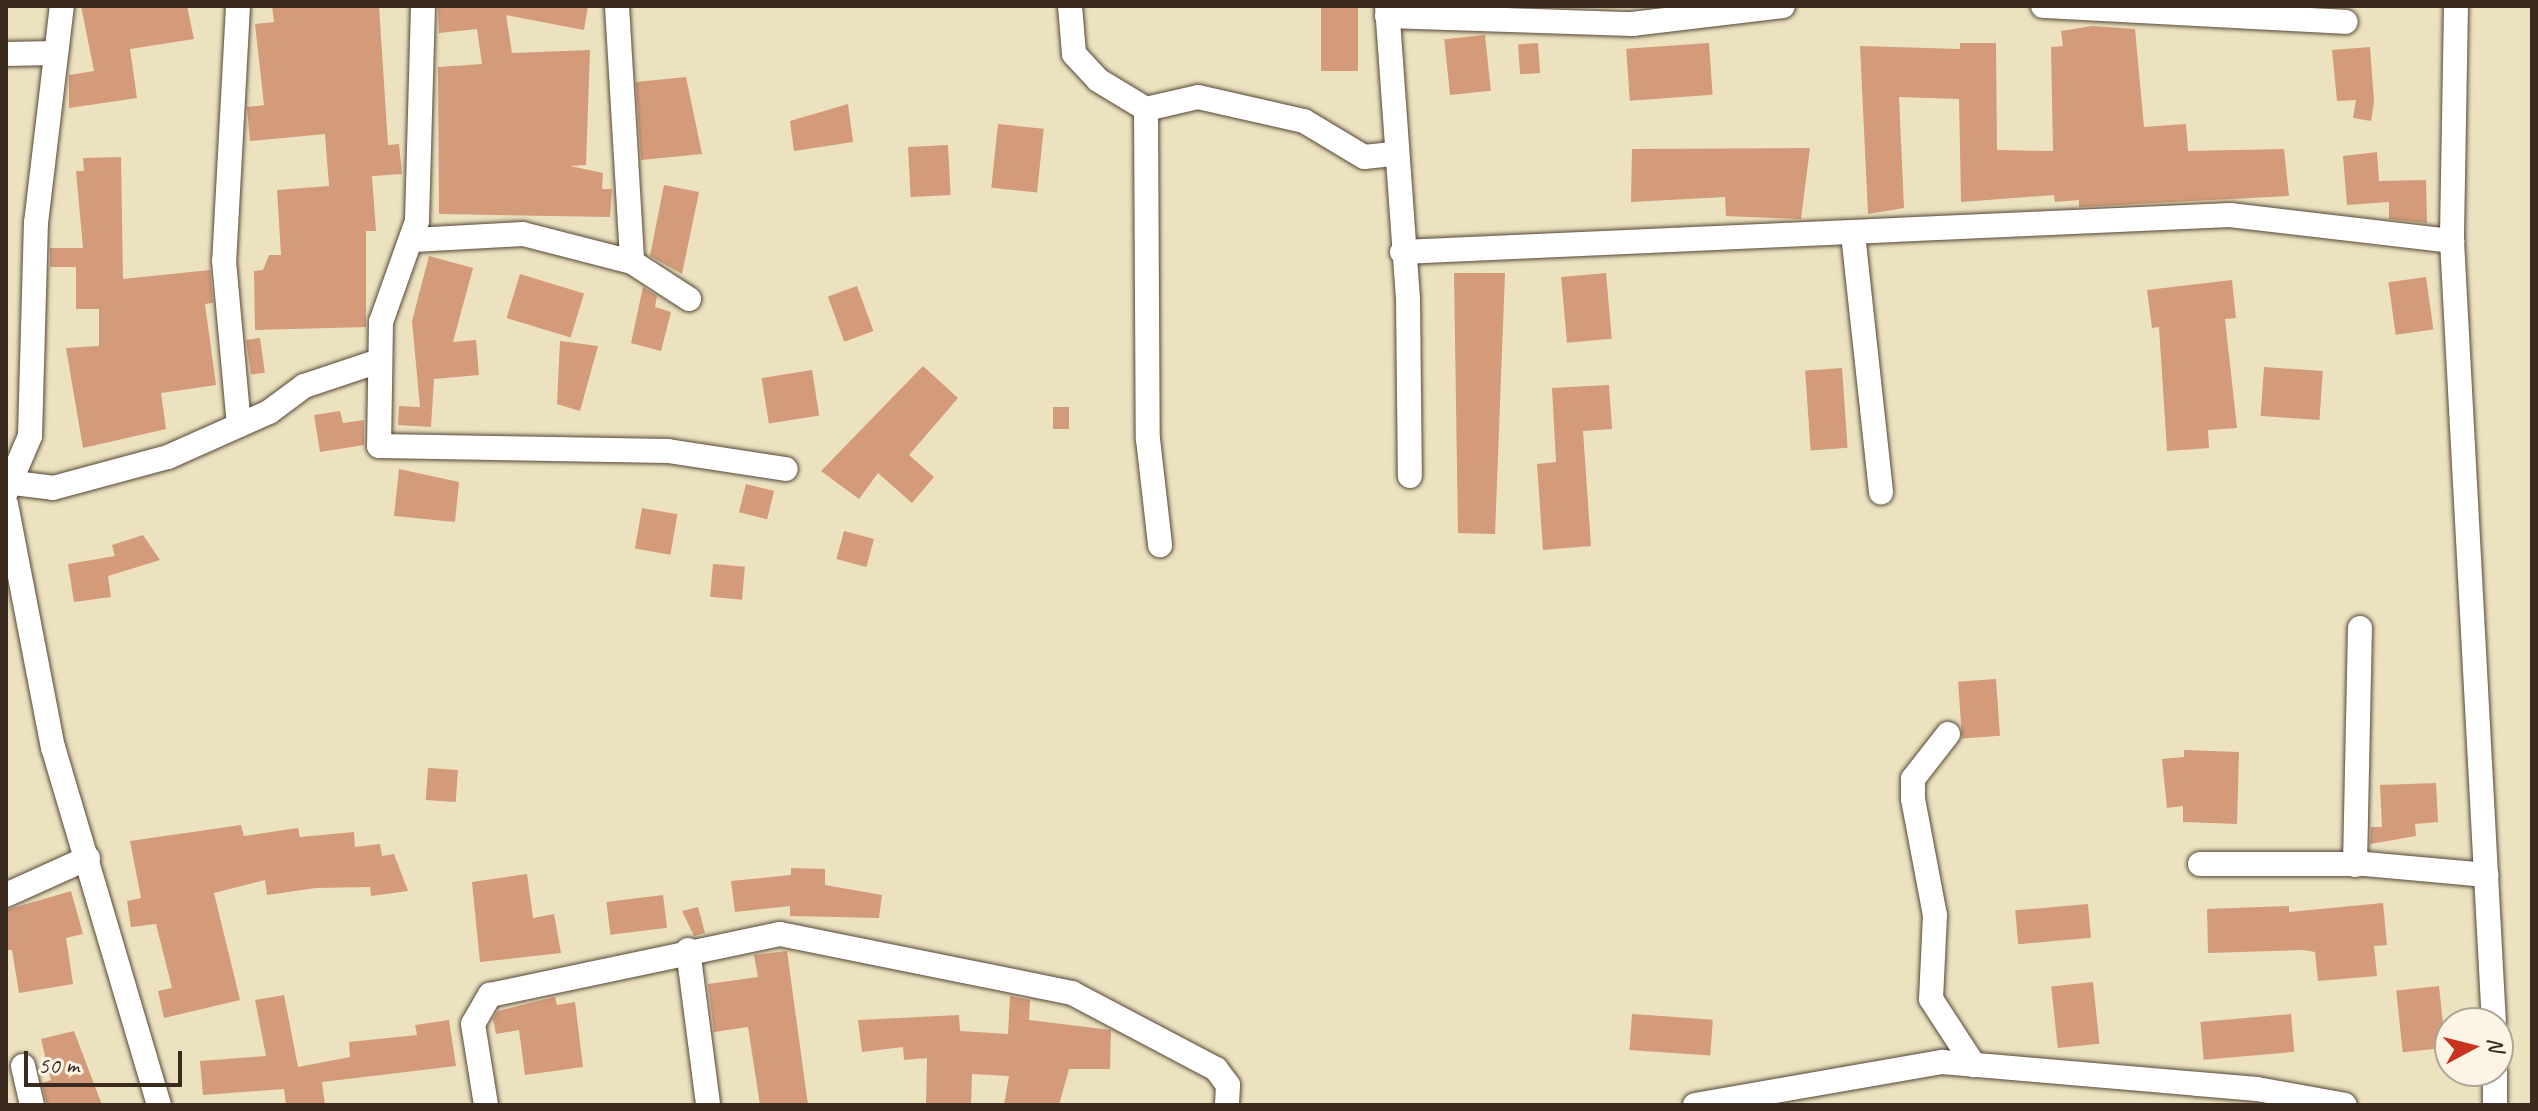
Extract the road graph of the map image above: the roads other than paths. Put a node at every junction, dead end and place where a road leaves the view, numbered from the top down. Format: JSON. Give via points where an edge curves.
{"nodes":[{"id":1,"x":62,"y":6,"type":"edge"},
{"id":2,"x":238,"y":6,"type":"edge"},
{"id":3,"x":423,"y":6,"type":"edge"},
{"id":4,"x":617,"y":6,"type":"edge"},
{"id":5,"x":1070,"y":6,"type":"edge"},
{"id":6,"x":1783,"y":6,"type":"edge"},
{"id":7,"x":2043,"y":6,"type":"edge"},
{"id":8,"x":2456,"y":6,"type":"edge"},
{"id":9,"x":1387,"y":11,"type":"edge"},
{"id":10,"x":2346,"y":22,"type":"dead end"},
{"id":11,"x":55,"y":53,"type":"junction"},
{"id":12,"x":6,"y":54,"type":"edge"},
{"id":13,"x":1146,"y":109,"type":"junction"},
{"id":14,"x":1393,"y":154,"type":"junction"},
{"id":15,"x":1853,"y":234,"type":"junction"},
{"id":16,"x":413,"y":240,"type":"junction"},
{"id":17,"x":2452,"y":241,"type":"junction"},
{"id":18,"x":1402,"y":252,"type":"junction"},
{"id":19,"x":632,"y":262,"type":"junction"},
{"id":20,"x":689,"y":299,"type":"dead end"},
{"id":21,"x":376,"y":362,"type":"junction"},
{"id":22,"x":239,"y":425,"type":"junction"},
{"id":23,"x":786,"y":469,"type":"dead end"},
{"id":24,"x":1410,"y":476,"type":"dead end"},
{"id":25,"x":1881,"y":492,"type":"dead end"},
{"id":26,"x":9,"y":493,"type":"edge"},
{"id":27,"x":1160,"y":545,"type":"dead end"},
{"id":28,"x":2360,"y":628,"type":"dead end"},
{"id":29,"x":1948,"y":734,"type":"dead end"},
{"id":30,"x":88,"y":858,"type":"junction"},
{"id":31,"x":2200,"y":864,"type":"dead end"},
{"id":32,"x":2355,"y":865,"type":"junction"},
{"id":33,"x":2487,"y":875,"type":"junction"},
{"id":34,"x":6,"y":895,"type":"edge"},
{"id":35,"x":688,"y":950,"type":"junction"},
{"id":36,"x":2493,"y":1007,"type":"edge"},
{"id":37,"x":1974,"y":1065,"type":"junction"},
{"id":38,"x":23,"y":1066,"type":"dead end"},
{"id":39,"x":32,"y":1105,"type":"edge"},
{"id":40,"x":159,"y":1105,"type":"edge"},
{"id":41,"x":486,"y":1105,"type":"edge"},
{"id":42,"x":708,"y":1105,"type":"edge"},
{"id":43,"x":1227,"y":1105,"type":"edge"},
{"id":44,"x":1695,"y":1105,"type":"edge"},
{"id":45,"x":2345,"y":1105,"type":"edge"}],
"edges":[{"from":1,"to":11,"type":"street"},
{"from":2,"to":22,"type":"street","via":[[224,261]]},
{"from":3,"to":16,"type":"street"},
{"from":4,"to":19,"type":"street"},
{"from":5,"to":13,"type":"street","via":[[1074,54]]},
{"from":6,"to":9,"type":"street","via":[[1632,24]]},
{"from":7,"to":10,"type":"street"},
{"from":8,"to":17,"type":"street"},
{"from":9,"to":14,"type":"street"},
{"from":11,"to":12,"type":"street"},
{"from":11,"to":26,"type":"street","via":[[36,223],[30,436]]},
{"from":13,"to":14,"type":"street","via":[[1198,97],[1304,121],[1364,157]]},
{"from":13,"to":27,"type":"street","via":[[1148,439]]},
{"from":14,"to":18,"type":"street"},
{"from":15,"to":17,"type":"street","via":[[2230,215]]},
{"from":15,"to":18,"type":"street"},
{"from":15,"to":25,"type":"street"},
{"from":16,"to":19,"type":"street","via":[[523,234]]},
{"from":16,"to":21,"type":"street","via":[[381,322]]},
{"from":17,"to":33,"type":"street"},
{"from":18,"to":24,"type":"street"},
{"from":19,"to":20,"type":"street"},
{"from":21,"to":22,"type":"street","via":[[304,386]]},
{"from":21,"to":23,"type":"street","via":[[379,446],[668,451]]},
{"from":22,"to":26,"type":"street","via":[[168,457],[53,488]]},
{"from":26,"to":30,"type":"street","via":[[53,747]]},
{"from":28,"to":32,"type":"street"},
{"from":29,"to":37,"type":"street","via":[[1913,779],[1913,799],[1935,915],[1931,999]]},
{"from":30,"to":34,"type":"street"},
{"from":30,"to":40,"type":"street"},
{"from":31,"to":32,"type":"street"},
{"from":32,"to":33,"type":"street"},
{"from":33,"to":36,"type":"street"},
{"from":35,"to":41,"type":"street","via":[[490,995],[473,1024]]},
{"from":35,"to":42,"type":"street"},
{"from":35,"to":43,"type":"street","via":[[780,934],[822,938],[1072,993],[1216,1069],[1228,1085]]},
{"from":37,"to":44,"type":"street","via":[[1852,1073]]},
{"from":37,"to":45,"type":"street","via":[[2257,1089]]},
{"from":38,"to":39,"type":"street"}]}
